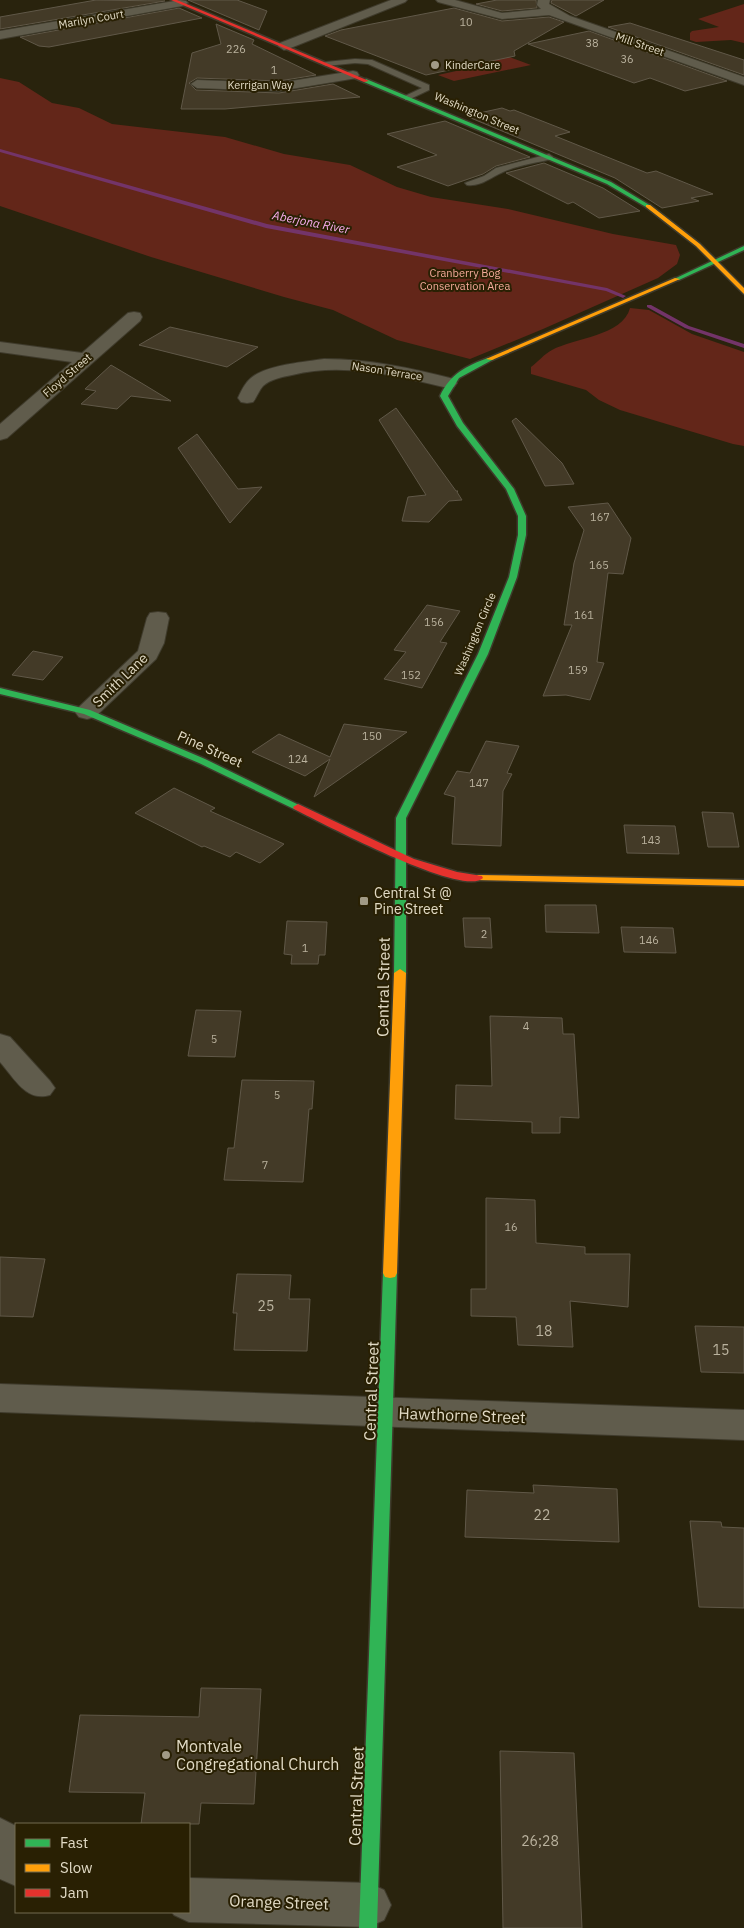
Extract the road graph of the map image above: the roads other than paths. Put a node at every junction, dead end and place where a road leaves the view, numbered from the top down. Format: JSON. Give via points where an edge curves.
{"nodes":[{"id":1,"x":401,"y":0,"type":"edge"},
{"id":2,"x":442,"y":0,"type":"edge"},
{"id":3,"x":544,"y":0,"type":"edge"},
{"id":4,"x":177,"y":2,"type":"edge"},
{"id":5,"x":551,"y":11,"type":"junction"},
{"id":6,"x":0,"y":35,"type":"edge"},
{"id":7,"x":284,"y":46,"type":"junction"},
{"id":8,"x":326,"y":64,"type":"junction"},
{"id":9,"x":353,"y":75,"type":"junction"},
{"id":10,"x":744,"y":81,"type":"edge"},
{"id":11,"x":197,"y":84,"type":"dead end"},
{"id":12,"x":408,"y":98,"type":"junction"},
{"id":13,"x":549,"y":157,"type":"junction"},
{"id":14,"x":470,"y":183,"type":"dead end"},
{"id":15,"x":744,"y":248,"type":"edge"},
{"id":16,"x":716,"y":260,"type":"junction"},
{"id":17,"x":744,"y":292,"type":"edge"},
{"id":18,"x":134,"y":317,"type":"dead end"},
{"id":19,"x":0,"y":348,"type":"edge"},
{"id":20,"x":85,"y":359,"type":"junction"},
{"id":21,"x":448,"y":383,"type":"junction"},
{"id":22,"x":247,"y":398,"type":"dead end"},
{"id":23,"x":0,"y":434,"type":"edge"},
{"id":24,"x":158,"y":618,"type":"dead end"},
{"id":25,"x":0,"y":691,"type":"edge"},
{"id":26,"x":87,"y":712,"type":"junction"},
{"id":27,"x":400,"y":856,"type":"junction"},
{"id":28,"x":744,"y":883,"type":"edge"},
{"id":29,"x":0,"y":1044,"type":"edge"},
{"id":30,"x":40,"y":1088,"type":"dead end"},
{"id":31,"x":0,"y":1398,"type":"edge"},
{"id":32,"x":387,"y":1412,"type":"junction"},
{"id":33,"x":744,"y":1425,"type":"edge"},
{"id":34,"x":0,"y":1839,"type":"edge"},
{"id":35,"x":15,"y":1863,"type":"edge"},
{"id":36,"x":190,"y":1900,"type":"edge"},
{"id":37,"x":368,"y":1916,"type":"edge"}],
"edges":[{"from":1,"to":7,"type":"street"},
{"from":2,"to":5,"type":"street","via":[[502,16]]},
{"from":3,"to":5,"type":"street","via":[[544,6]]},
{"from":4,"to":6,"type":"street","name":"Marilyn Court"},
{"from":4,"to":7,"type":"street","name":"Washington Street"},
{"from":5,"to":10,"type":"street","name":"Mill Street"},
{"from":7,"to":8,"type":"street","name":"Washington Street"},
{"from":8,"to":9,"type":"street","name":"Washington Street"},
{"from":8,"to":12,"type":"lane","via":[[370,62],[426,87]]},
{"from":9,"to":11,"type":"street","name":"Kerrigan Way","via":[[279,87]]},
{"from":9,"to":12,"type":"street","name":"Washington Street"},
{"from":12,"to":13,"type":"street","name":"Washington Street"},
{"from":13,"to":14,"type":"lane","via":[[499,170]]},
{"from":13,"to":16,"type":"street","name":"Washington Street","via":[[638,199],[677,226]]},
{"from":15,"to":16,"type":"street"},
{"from":16,"to":17,"type":"street","name":"Washington Street"},
{"from":16,"to":21,"type":"street","via":[[480,362],[460,372]]},
{"from":18,"to":20,"type":"street","name":"Floyd Street"},
{"from":19,"to":20,"type":"street"},
{"from":20,"to":23,"type":"street","name":"Floyd Street"},
{"from":21,"to":22,"type":"street","name":"Nason Terrace","via":[[372,366],[320,365],[263,378]]},
{"from":21,"to":27,"type":"street","name":"Washington Circle","via":[[444,392],[446,401],[510,489],[522,516],[522,535],[513,576],[483,654],[404,811]]},
{"from":24,"to":26,"type":"street","name":"Smith Lane","via":[[148,654]]},
{"from":25,"to":26,"type":"street","name":"Pine Street"},
{"from":26,"to":27,"type":"street","name":"Pine Street","via":[[202,761]]},
{"from":27,"to":28,"type":"street","via":[[469,878]]},
{"from":27,"to":32,"type":"street","name":"Central Street","via":[[400,980]]},
{"from":29,"to":30,"type":"street"},
{"from":31,"to":32,"type":"street","name":"Hawthorne Street"},
{"from":32,"to":33,"type":"street","name":"Hawthorne Street"},
{"from":32,"to":37,"type":"street","name":"Central Street"},
{"from":34,"to":35,"type":"street"},
{"from":36,"to":37,"type":"street","name":"Orange Street"}]}
